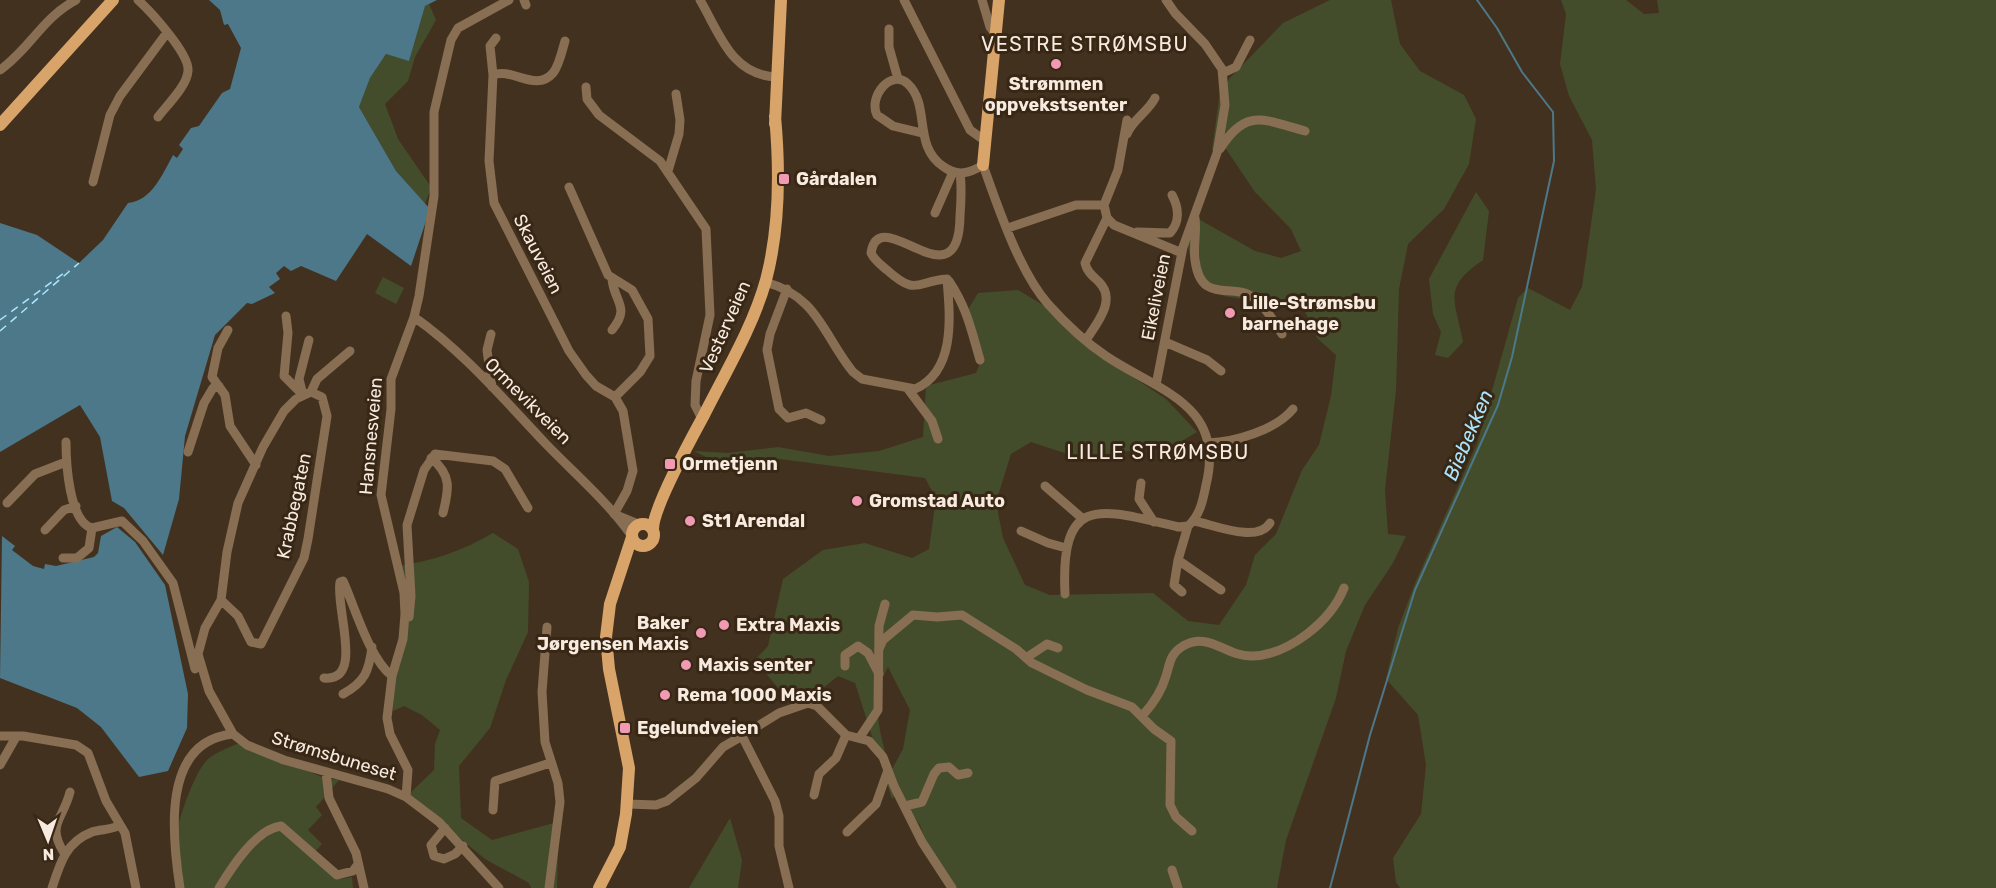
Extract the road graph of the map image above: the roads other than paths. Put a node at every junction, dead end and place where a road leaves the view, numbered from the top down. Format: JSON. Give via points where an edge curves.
{"nodes":[{"id":1,"x":76,"y":0,"type":"edge"},
{"id":2,"x":138,"y":0,"type":"edge"},
{"id":3,"x":509,"y":0,"type":"edge"},
{"id":4,"x":700,"y":0,"type":"edge"},
{"id":5,"x":781,"y":0,"type":"edge"},
{"id":6,"x":904,"y":0,"type":"edge"},
{"id":7,"x":982,"y":0,"type":"edge"},
{"id":8,"x":999,"y":0,"type":"edge"},
{"id":9,"x":1166,"y":0,"type":"edge"},
{"id":10,"x":110,"y":1,"type":"edge"},
{"id":11,"x":889,"y":29,"type":"dead end"},
{"id":12,"x":995,"y":33,"type":"junction"},
{"id":13,"x":166,"y":34,"type":"junction"},
{"id":14,"x":496,"y":38,"type":"dead end"},
{"id":15,"x":1250,"y":40,"type":"dead end"},
{"id":16,"x":565,"y":41,"type":"dead end"},
{"id":17,"x":0,"y":70,"type":"edge"},
{"id":18,"x":1223,"y":73,"type":"junction"},
{"id":19,"x":493,"y":75,"type":"junction"},
{"id":20,"x":775,"y":77,"type":"junction"},
{"id":21,"x":898,"y":79,"type":"junction"},
{"id":22,"x":586,"y":87,"type":"dead end"},
{"id":23,"x":676,"y":94,"type":"dead end"},
{"id":24,"x":1155,"y":98,"type":"dead end"},
{"id":25,"x":158,"y":117,"type":"dead end"},
{"id":26,"x":1127,"y":120,"type":"dead end"},
{"id":27,"x":0,"y":125,"type":"edge"},
{"id":28,"x":1305,"y":131,"type":"dead end"},
{"id":29,"x":922,"y":133,"type":"junction"},
{"id":30,"x":984,"y":140,"type":"junction"},
{"id":31,"x":1124,"y":142,"type":"junction"},
{"id":32,"x":1217,"y":153,"type":"junction"},
{"id":33,"x":983,"y":165,"type":"junction"},
{"id":34,"x":668,"y":171,"type":"junction"},
{"id":35,"x":957,"y":173,"type":"junction"},
{"id":36,"x":93,"y":182,"type":"dead end"},
{"id":37,"x":569,"y":187,"type":"dead end"},
{"id":38,"x":1172,"y":195,"type":"dead end"},
{"id":39,"x":1104,"y":205,"type":"junction"},
{"id":40,"x":934,"y":213,"type":"dead end"},
{"id":41,"x":1194,"y":216,"type":"junction"},
{"id":42,"x":1107,"y":218,"type":"junction"},
{"id":43,"x":1008,"y":228,"type":"junction"},
{"id":44,"x":1122,"y":230,"type":"junction"},
{"id":45,"x":1182,"y":253,"type":"junction"},
{"id":46,"x":612,"y":279,"type":"junction"},
{"id":47,"x":947,"y":279,"type":"junction"},
{"id":48,"x":765,"y":282,"type":"junction"},
{"id":49,"x":787,"y":289,"type":"junction"},
{"id":50,"x":286,"y":316,"type":"dead end"},
{"id":51,"x":414,"y":317,"type":"junction"},
{"id":52,"x":228,"y":330,"type":"dead end"},
{"id":53,"x":612,"y":330,"type":"dead end"},
{"id":54,"x":491,"y":334,"type":"dead end"},
{"id":55,"x":1282,"y":334,"type":"dead end"},
{"id":56,"x":309,"y":340,"type":"dead end"},
{"id":57,"x":1086,"y":340,"type":"junction"},
{"id":58,"x":1165,"y":342,"type":"junction"},
{"id":59,"x":350,"y":351,"type":"dead end"},
{"id":60,"x":980,"y":360,"type":"dead end"},
{"id":61,"x":1221,"y":371,"type":"dead end"},
{"id":62,"x":1156,"y":385,"type":"junction"},
{"id":63,"x":219,"y":386,"type":"junction"},
{"id":64,"x":492,"y":387,"type":"junction"},
{"id":65,"x":908,"y":389,"type":"junction"},
{"id":66,"x":307,"y":393,"type":"junction"},
{"id":67,"x":615,"y":397,"type":"junction"},
{"id":68,"x":1293,"y":409,"type":"dead end"},
{"id":69,"x":702,"y":419,"type":"junction"},
{"id":70,"x":821,"y":420,"type":"dead end"},
{"id":71,"x":938,"y":439,"type":"dead end"},
{"id":72,"x":66,"y":442,"type":"dead end"},
{"id":73,"x":1208,"y":443,"type":"junction"},
{"id":74,"x":188,"y":452,"type":"dead end"},
{"id":75,"x":431,"y":458,"type":"junction"},
{"id":76,"x":66,"y":462,"type":"junction"},
{"id":77,"x":256,"y":465,"type":"junction"},
{"id":78,"x":678,"y":465,"type":"junction"},
{"id":79,"x":1141,"y":483,"type":"dead end"},
{"id":80,"x":1045,"y":486,"type":"dead end"},
{"id":81,"x":7,"y":503,"type":"dead end"},
{"id":82,"x":76,"y":506,"type":"junction"},
{"id":83,"x":528,"y":508,"type":"dead end"},
{"id":84,"x":443,"y":513,"type":"dead end"},
{"id":85,"x":614,"y":514,"type":"junction"},
{"id":86,"x":1083,"y":519,"type":"junction"},
{"id":87,"x":1154,"y":522,"type":"junction"},
{"id":88,"x":1270,"y":523,"type":"dead end"},
{"id":89,"x":1191,"y":524,"type":"junction"},
{"id":90,"x":92,"y":528,"type":"junction"},
{"id":91,"x":653,"y":529,"type":"junction"},
{"id":92,"x":635,"y":530,"type":"junction"},
{"id":93,"x":45,"y":531,"type":"dead end"},
{"id":94,"x":1021,"y":531,"type":"dead end"},
{"id":95,"x":645,"y":546,"type":"junction"},
{"id":96,"x":1066,"y":548,"type":"junction"},
{"id":97,"x":63,"y":558,"type":"dead end"},
{"id":98,"x":1178,"y":560,"type":"junction"},
{"id":99,"x":616,"y":582,"type":"junction"},
{"id":100,"x":1344,"y":588,"type":"dead end"},
{"id":101,"x":1221,"y":590,"type":"dead end"},
{"id":102,"x":1182,"y":592,"type":"dead end"},
{"id":103,"x":1065,"y":594,"type":"dead end"},
{"id":104,"x":221,"y":600,"type":"junction"},
{"id":105,"x":885,"y":604,"type":"dead end"},
{"id":106,"x":405,"y":627,"type":"junction"},
{"id":107,"x":547,"y":627,"type":"dead end"},
{"id":108,"x":372,"y":647,"type":"junction"},
{"id":109,"x":1058,"y":648,"type":"dead end"},
{"id":110,"x":879,"y":649,"type":"junction"},
{"id":111,"x":1026,"y":658,"type":"junction"},
{"id":112,"x":845,"y":666,"type":"dead end"},
{"id":113,"x":392,"y":675,"type":"junction"},
{"id":114,"x":880,"y":676,"type":"junction"},
{"id":115,"x":324,"y":678,"type":"dead end"},
{"id":116,"x":209,"y":691,"type":"junction"},
{"id":117,"x":343,"y":694,"type":"dead end"},
{"id":118,"x":1143,"y":715,"type":"junction"},
{"id":119,"x":233,"y":734,"type":"junction"},
{"id":120,"x":846,"y":735,"type":"junction"},
{"id":121,"x":0,"y":736,"type":"edge"},
{"id":122,"x":16,"y":736,"type":"junction"},
{"id":123,"x":742,"y":736,"type":"junction"},
{"id":124,"x":860,"y":737,"type":"junction"},
{"id":125,"x":550,"y":764,"type":"junction"},
{"id":126,"x":0,"y":765,"type":"edge"},
{"id":127,"x":888,"y":770,"type":"junction"},
{"id":128,"x":326,"y":772,"type":"junction"},
{"id":129,"x":968,"y":773,"type":"dead end"},
{"id":130,"x":70,"y":792,"type":"dead end"},
{"id":131,"x":814,"y":795,"type":"dead end"},
{"id":132,"x":406,"y":797,"type":"junction"},
{"id":133,"x":627,"y":804,"type":"junction"},
{"id":134,"x":905,"y":806,"type":"junction"},
{"id":135,"x":493,"y":810,"type":"dead end"},
{"id":136,"x":120,"y":825,"type":"junction"},
{"id":137,"x":445,"y":828,"type":"junction"},
{"id":138,"x":847,"y":831,"type":"dead end"},
{"id":139,"x":1192,"y":831,"type":"dead end"},
{"id":140,"x":463,"y":846,"type":"junction"},
{"id":141,"x":64,"y":853,"type":"junction"},
{"id":142,"x":358,"y":864,"type":"junction"},
{"id":143,"x":1172,"y":870,"type":"dead end"},
{"id":144,"x":52,"y":888,"type":"edge"},
{"id":145,"x":136,"y":888,"type":"edge"},
{"id":146,"x":180,"y":888,"type":"edge"},
{"id":147,"x":219,"y":888,"type":"edge"},
{"id":148,"x":364,"y":888,"type":"edge"},
{"id":149,"x":499,"y":888,"type":"edge"},
{"id":150,"x":549,"y":888,"type":"edge"},
{"id":151,"x":599,"y":888,"type":"edge"},
{"id":152,"x":789,"y":888,"type":"edge"},
{"id":153,"x":952,"y":888,"type":"edge"},
{"id":154,"x":1178,"y":888,"type":"edge"}],
"edges":[{"from":1,"to":17,"type":"street","via":[[47,19],[15,59]]},
{"from":2,"to":13,"type":"street"},
{"from":3,"to":51,"type":"street","name":"Hansnesveien","via":[[458,28],[451,40],[434,112],[434,196]]},
{"from":4,"to":20,"type":"street","via":[[744,68],[756,75]]},
{"from":5,"to":20,"type":"main road","name":"Vesterveien"},
{"from":6,"to":30,"type":"street","via":[[970,130]]},
{"from":7,"to":12,"type":"street"},
{"from":8,"to":12,"type":"main road"},
{"from":9,"to":18,"type":"street","name":"Eikeliveien","via":[[1205,44]]},
{"from":10,"to":27,"type":"main road"},
{"from":11,"to":21,"type":"street","via":[[889,47]]},
{"from":12,"to":30,"type":"main road"},
{"from":13,"to":25,"type":"street","via":[[185,58],[189,70]]},
{"from":13,"to":36,"type":"street","via":[[110,115]]},
{"from":14,"to":19,"type":"street","name":"Skauveien","via":[[490,46]]},
{"from":15,"to":18,"type":"street","via":[[1236,67]]},
{"from":16,"to":19,"type":"street","via":[[554,72],[547,78],[534,81],[506,73]]},
{"from":18,"to":32,"type":"street","name":"Eikeliveien","via":[[1225,105]]},
{"from":19,"to":67,"type":"street","name":"Skauveien","via":[[489,161],[494,203],[569,351],[596,386]]},
{"from":20,"to":48,"type":"main road","name":"Vesterveien","via":[[777,197]]},
{"from":21,"to":29,"type":"street","via":[[908,83],[915,93]]},
{"from":21,"to":29,"type":"street","via":[[876,93],[874,109],[886,123]]},
{"from":22,"to":34,"type":"street","via":[[588,99],[599,115]]},
{"from":23,"to":34,"type":"street","via":[[679,134]]},
{"from":24,"to":31,"type":"street","via":[[1130,128]]},
{"from":26,"to":31,"type":"street"},
{"from":28,"to":32,"type":"street","via":[[1266,121],[1245,121],[1235,127]]},
{"from":29,"to":35,"type":"street","via":[[933,157]]},
{"from":30,"to":33,"type":"main road"},
{"from":31,"to":39,"type":"street","via":[[1112,190]]},
{"from":32,"to":41,"type":"street","name":"Eikeliveien"},
{"from":33,"to":35,"type":"street"},
{"from":33,"to":43,"type":"street"},
{"from":34,"to":69,"type":"street","via":[[702,220],[708,242],[710,315],[695,405]]},
{"from":35,"to":40,"type":"street"},
{"from":35,"to":47,"type":"street","via":[[960,236],[955,247],[946,255],[936,256],[892,237],[883,237],[876,241],[871,253],[908,286]]},
{"from":37,"to":46,"type":"street"},
{"from":38,"to":44,"type":"street","via":[[1177,218],[1170,233]]},
{"from":39,"to":42,"type":"street"},
{"from":39,"to":43,"type":"street","via":[[1076,206]]},
{"from":41,"to":45,"type":"street","name":"Eikeliveien"},
{"from":41,"to":55,"type":"street","name":"Eikeliveien","via":[[1195,260],[1204,282],[1217,292],[1237,291],[1254,298]]},
{"from":42,"to":44,"type":"street"},
{"from":42,"to":57,"type":"street","via":[[1085,264],[1106,289],[1107,300]]},
{"from":43,"to":57,"type":"street","via":[[1041,295]]},
{"from":44,"to":45,"type":"street"},
{"from":45,"to":58,"type":"street","name":"Eikeliveien"},
{"from":46,"to":53,"type":"street","via":[[622,309],[620,321]]},
{"from":46,"to":67,"type":"street","via":[[637,295],[648,320],[652,348],[640,372]]},
{"from":47,"to":60,"type":"street","via":[[971,320],[971,334]]},
{"from":47,"to":65,"type":"street","via":[[948,333],[943,360],[933,378],[920,387]]},
{"from":48,"to":49,"type":"street"},
{"from":48,"to":69,"type":"main road","name":"Vesterveien"},
{"from":49,"to":65,"type":"street","via":[[807,306],[848,366],[862,379]]},
{"from":49,"to":70,"type":"street","via":[[767,350],[779,409],[788,418],[806,413]]},
{"from":50,"to":66,"type":"street","via":[[284,376]]},
{"from":51,"to":64,"type":"street","name":"Ormevikveien"},
{"from":51,"to":106,"type":"street","name":"Hansnesveien","via":[[393,368],[381,495],[404,593]]},
{"from":52,"to":63,"type":"street","via":[[212,366],[212,377]]},
{"from":54,"to":64,"type":"street","via":[[487,350]]},
{"from":56,"to":66,"type":"street","via":[[299,379]]},
{"from":57,"to":62,"type":"street"},
{"from":58,"to":61,"type":"street","via":[[1207,360]]},
{"from":58,"to":62,"type":"street","name":"Eikeliveien"},
{"from":59,"to":66,"type":"street","via":[[317,379]]},
{"from":62,"to":73,"type":"street","via":[[1179,398],[1194,414]]},
{"from":63,"to":74,"type":"street","via":[[213,388],[204,403]]},
{"from":63,"to":77,"type":"street","via":[[225,395],[230,426]]},
{"from":64,"to":85,"type":"street","name":"Ormevikveien"},
{"from":65,"to":71,"type":"street","via":[[932,420]]},
{"from":66,"to":77,"type":"street","via":[[284,411]]},
{"from":66,"to":104,"type":"street","name":"Krabbegaten","via":[[322,397],[327,424],[304,558],[261,644],[251,642],[238,615]]},
{"from":67,"to":85,"type":"street","via":[[623,411],[633,471]]},
{"from":68,"to":73,"type":"street","via":[[1285,419],[1267,428]]},
{"from":69,"to":78,"type":"main road","name":"Vesterveien"},
{"from":72,"to":76,"type":"street"},
{"from":73,"to":89,"type":"street","via":[[1209,473],[1201,506]]},
{"from":75,"to":83,"type":"street","via":[[442,453],[482,459],[505,469]]},
{"from":75,"to":84,"type":"street","via":[[449,481]]},
{"from":75,"to":106,"type":"street","via":[[407,525],[411,596]]},
{"from":76,"to":81,"type":"street","via":[[34,474]]},
{"from":76,"to":82,"type":"street"},
{"from":77,"to":104,"type":"street","via":[[234,519]]},
{"from":78,"to":91,"type":"main road","name":"Vesterveien"},
{"from":78,"to":92,"type":"main road","name":"Vesterveien"},
{"from":79,"to":87,"type":"street","via":[[1139,499]]},
{"from":80,"to":86,"type":"street"},
{"from":82,"to":90,"type":"street","via":[[80,520]]},
{"from":82,"to":93,"type":"street","via":[[64,510]]},
{"from":85,"to":92,"type":"street","name":"Ormevikveien"},
{"from":86,"to":87,"type":"street","via":[[1105,512]]},
{"from":86,"to":96,"type":"street","via":[[1072,531]]},
{"from":87,"to":89,"type":"street","via":[[1178,528]]},
{"from":88,"to":89,"type":"street","via":[[1248,532]]},
{"from":89,"to":98,"type":"street"},
{"from":90,"to":97,"type":"street","via":[[89,548],[76,558]]},
{"from":90,"to":116,"type":"street","via":[[123,521],[163,566],[173,583],[198,676]]},
{"from":91,"to":92,"type":"main road"},
{"from":91,"to":95,"type":"main road","name":"Vesterveien","via":[[653,540]]},
{"from":92,"to":95,"type":"main road","via":[[638,545]]},
{"from":92,"to":99,"type":"main road","name":"Vesterveien"},
{"from":94,"to":96,"type":"street"},
{"from":95,"to":99,"type":"main road","name":"Vesterveien"},
{"from":96,"to":103,"type":"street"},
{"from":98,"to":101,"type":"street"},
{"from":98,"to":102,"type":"street","via":[[1174,585]]},
{"from":99,"to":133,"type":"main road","name":"Vesterveien","via":[[606,638]]},
{"from":100,"to":118,"type":"street","via":[[1324,619],[1278,650],[1253,656],[1204,640],[1184,646],[1171,657],[1166,677]]},
{"from":104,"to":116,"type":"street","via":[[205,628],[198,654]]},
{"from":105,"to":110,"type":"street","via":[[879,626]]},
{"from":106,"to":113,"type":"street","name":"Hansnesveien"},
{"from":107,"to":125,"type":"street","via":[[542,692]]},
{"from":108,"to":113,"type":"street","via":[[384,669]]},
{"from":108,"to":115,"type":"street","via":[[344,583],[340,582],[338,604],[346,663],[337,678]]},
{"from":108,"to":117,"type":"street","via":[[365,677]]},
{"from":109,"to":111,"type":"street","via":[[1047,644]]},
{"from":110,"to":111,"type":"street","via":[[913,615],[959,614]]},
{"from":110,"to":114,"type":"street"},
{"from":111,"to":118,"type":"street"},
{"from":112,"to":114,"type":"street","via":[[845,655],[858,646],[868,653]]},
{"from":113,"to":132,"type":"street","name":"Hansnesveien","via":[[387,718],[390,734],[408,770]]},
{"from":114,"to":124,"type":"street","via":[[878,710]]},
{"from":116,"to":119,"type":"street"},
{"from":118,"to":139,"type":"street","via":[[1171,741],[1170,805],[1176,817]]},
{"from":119,"to":128,"type":"street","name":"Strømsbuneset","via":[[247,745]]},
{"from":119,"to":146,"type":"street","via":[[213,738],[194,750],[181,777],[173,839]]},
{"from":120,"to":123,"type":"street","via":[[817,706],[808,703],[778,713]]},
{"from":120,"to":124,"type":"street"},
{"from":120,"to":131,"type":"street","via":[[836,758],[819,774]]},
{"from":121,"to":122,"type":"street"},
{"from":122,"to":126,"type":"street"},
{"from":122,"to":136,"type":"street","via":[[83,748]]},
{"from":123,"to":133,"type":"street","via":[[723,747],[696,778],[667,801],[656,805]]},
{"from":123,"to":152,"type":"street","via":[[775,801],[779,846]]},
{"from":124,"to":127,"type":"street","via":[[876,747]]},
{"from":125,"to":135,"type":"street","via":[[495,781]]},
{"from":125,"to":150,"type":"street","via":[[560,802]]},
{"from":127,"to":134,"type":"street"},
{"from":127,"to":138,"type":"street","via":[[876,804]]},
{"from":128,"to":132,"type":"street","name":"Strømsbuneset","via":[[362,780]]},
{"from":128,"to":142,"type":"street","via":[[329,798]]},
{"from":129,"to":134,"type":"street","via":[[958,775],[949,767],[939,768],[922,802]]},
{"from":130,"to":141,"type":"street","via":[[55,829]]},
{"from":132,"to":137,"type":"street","name":"Strømsbuneset"},
{"from":133,"to":151,"type":"main road","name":"Vesterveien","via":[[620,847]]},
{"from":134,"to":153,"type":"street","via":[[922,842]]},
{"from":136,"to":141,"type":"street","via":[[93,832]]},
{"from":136,"to":145,"type":"street","via":[[130,850]]},
{"from":137,"to":140,"type":"street","name":"Strømsbuneset"},
{"from":137,"to":140,"type":"street","via":[[431,845],[434,856],[444,859]]},
{"from":140,"to":149,"type":"street","name":"Strømsbuneset"},
{"from":141,"to":144,"type":"street"},
{"from":142,"to":147,"type":"street","via":[[353,871],[337,875],[281,826],[272,828],[251,846]]},
{"from":142,"to":148,"type":"street"},
{"from":143,"to":154,"type":"street"}]}
